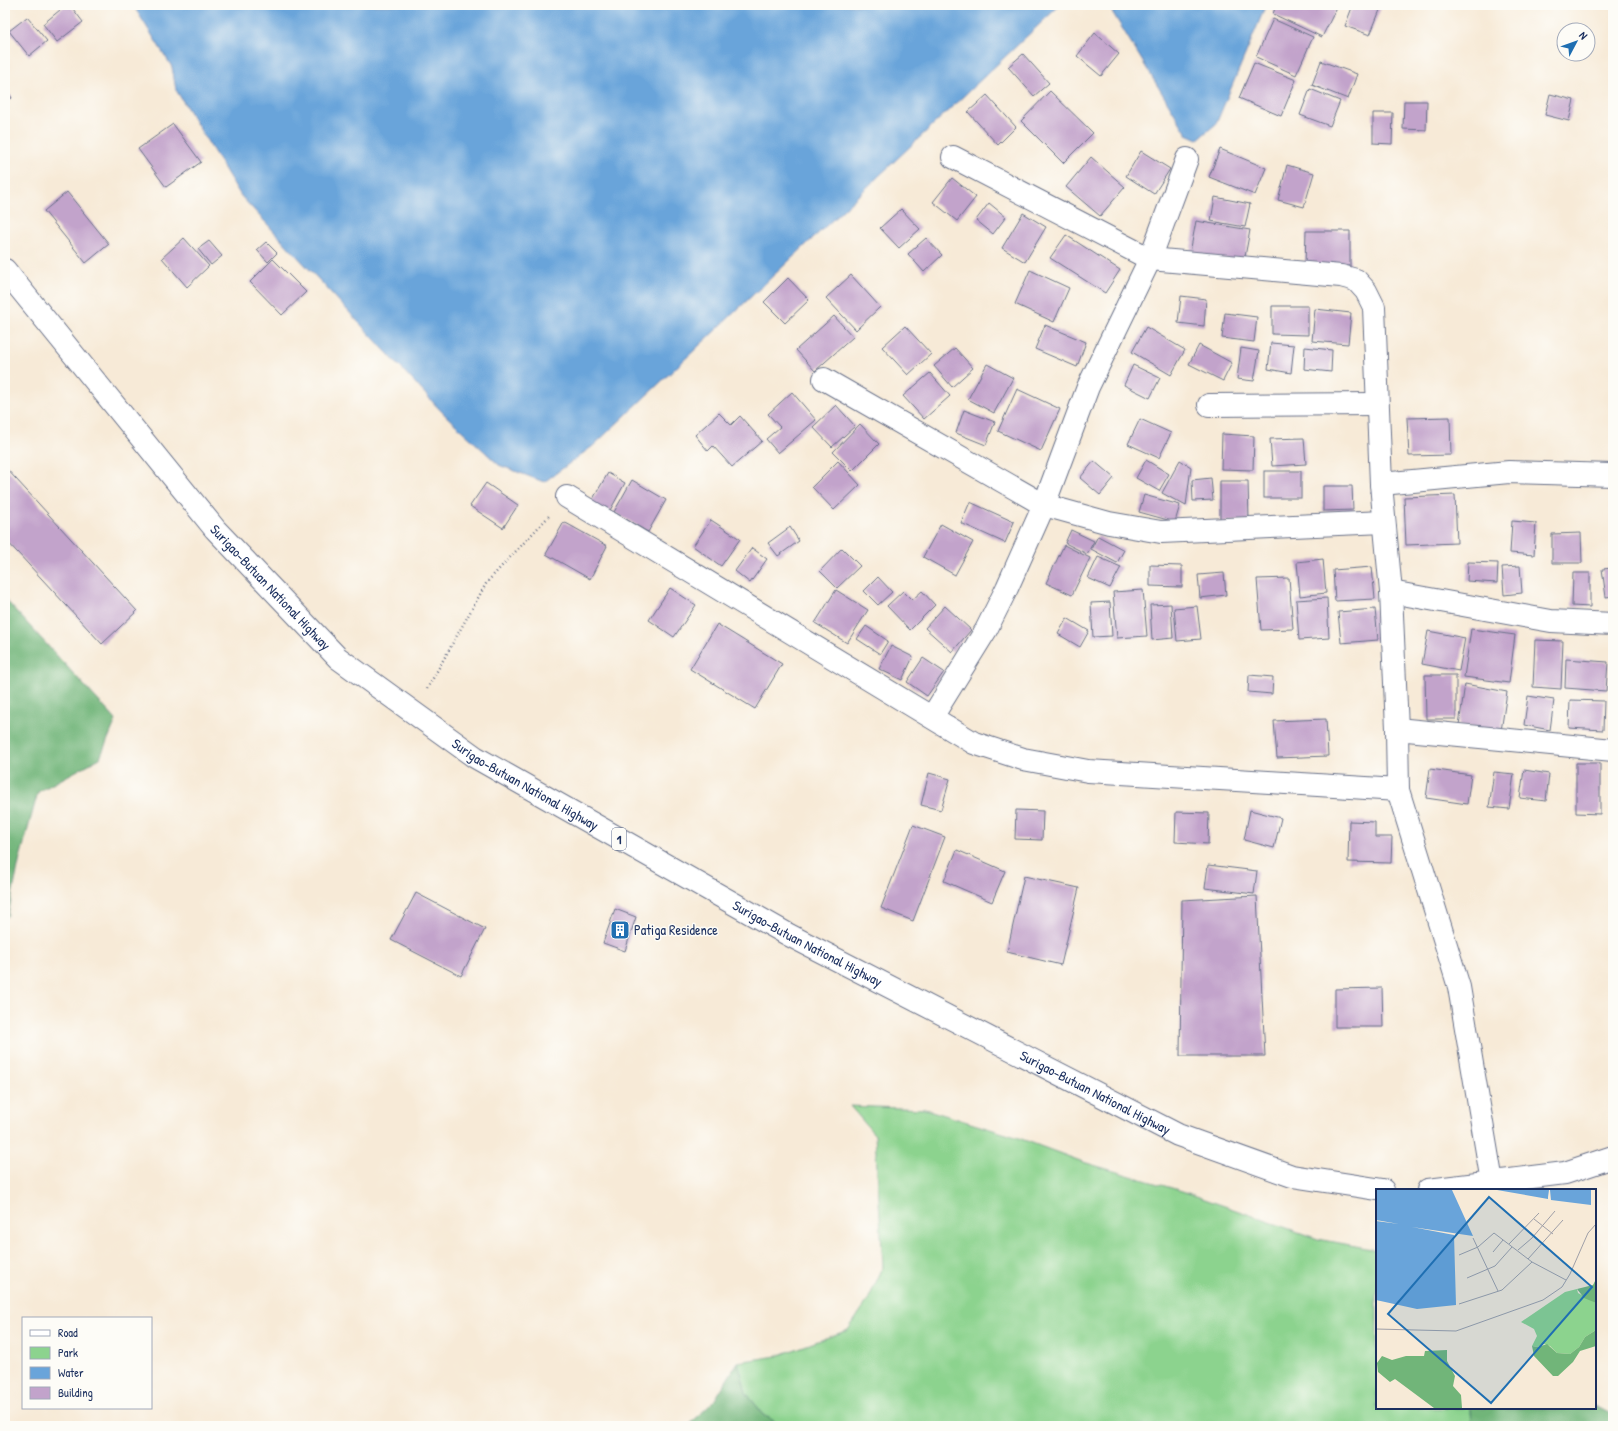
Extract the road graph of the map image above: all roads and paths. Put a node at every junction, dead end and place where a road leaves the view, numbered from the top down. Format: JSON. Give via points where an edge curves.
{"nodes":[{"id":1,"x":953,"y":157,"type":"dead end"},
{"id":2,"x":1187,"y":159,"type":"dead end"},
{"id":3,"x":1150,"y":259,"type":"junction"},
{"id":4,"x":5,"y":270,"type":"edge"},
{"id":5,"x":824,"y":379,"type":"dead end"},
{"id":6,"x":1376,"y":404,"type":"junction"},
{"id":7,"x":1209,"y":405,"type":"dead end"},
{"id":8,"x":1613,"y":475,"type":"edge"},
{"id":9,"x":1381,"y":484,"type":"junction"},
{"id":10,"x":567,"y":497,"type":"joint"},
{"id":11,"x":1044,"y":505,"type":"junction"},
{"id":12,"x":1384,"y":522,"type":"junction"},
{"id":13,"x":1391,"y":592,"type":"junction"},
{"id":14,"x":1613,"y":624,"type":"edge"},
{"id":15,"x":414,"y":713,"type":"junction"},
{"id":16,"x":932,"y":717,"type":"junction"},
{"id":17,"x":1397,"y":729,"type":"junction"},
{"id":18,"x":1613,"y":750,"type":"edge"},
{"id":19,"x":1398,"y":790,"type":"junction"},
{"id":20,"x":1613,"y":1157,"type":"edge"},
{"id":21,"x":1492,"y":1182,"type":"junction"},
{"id":22,"x":1376,"y":1189,"type":"edge"},
{"id":23,"x":1436,"y":1189,"type":"edge"}],
"edges":[{"from":1,"to":3,"type":"main road"},
{"from":2,"to":3,"type":"main road"},
{"from":3,"to":6,"type":"main road","via":[[1341,276],[1356,280],[1366,291],[1374,307]]},
{"from":3,"to":11,"type":"main road","via":[[1088,386]]},
{"from":4,"to":15,"type":"main road","name":"Surigao-Butuan National Highway","number":"1","via":[[215,529],[338,658]]},
{"from":5,"to":11,"type":"main road"},
{"from":6,"to":7,"type":"main road"},
{"from":6,"to":9,"type":"main road"},
{"from":8,"to":9,"type":"main road","via":[[1509,472]]},
{"from":9,"to":12,"type":"main road"},
{"from":10,"to":15,"type":"path","via":[[487,582]]},
{"from":10,"to":16,"type":"main road"},
{"from":11,"to":12,"type":"main road","via":[[1109,523],[1161,532]]},
{"from":11,"to":16,"type":"main road","via":[[986,630]]},
{"from":12,"to":13,"type":"main road"},
{"from":13,"to":14,"type":"main road","via":[[1551,621]]},
{"from":13,"to":17,"type":"main road"},
{"from":15,"to":22,"type":"main road","name":"Surigao-Butuan National Highway","number":"1","via":[[475,757],[789,935],[1178,1135],[1292,1176]]},
{"from":16,"to":19,"type":"main road","via":[[974,743],[1023,760],[1088,771]]},
{"from":17,"to":18,"type":"main road"},
{"from":17,"to":19,"type":"main road"},
{"from":19,"to":21,"type":"main road","via":[[1459,987]]},
{"from":20,"to":21,"type":"main road","via":[[1566,1173]]},
{"from":21,"to":23,"type":"main road"}]}
